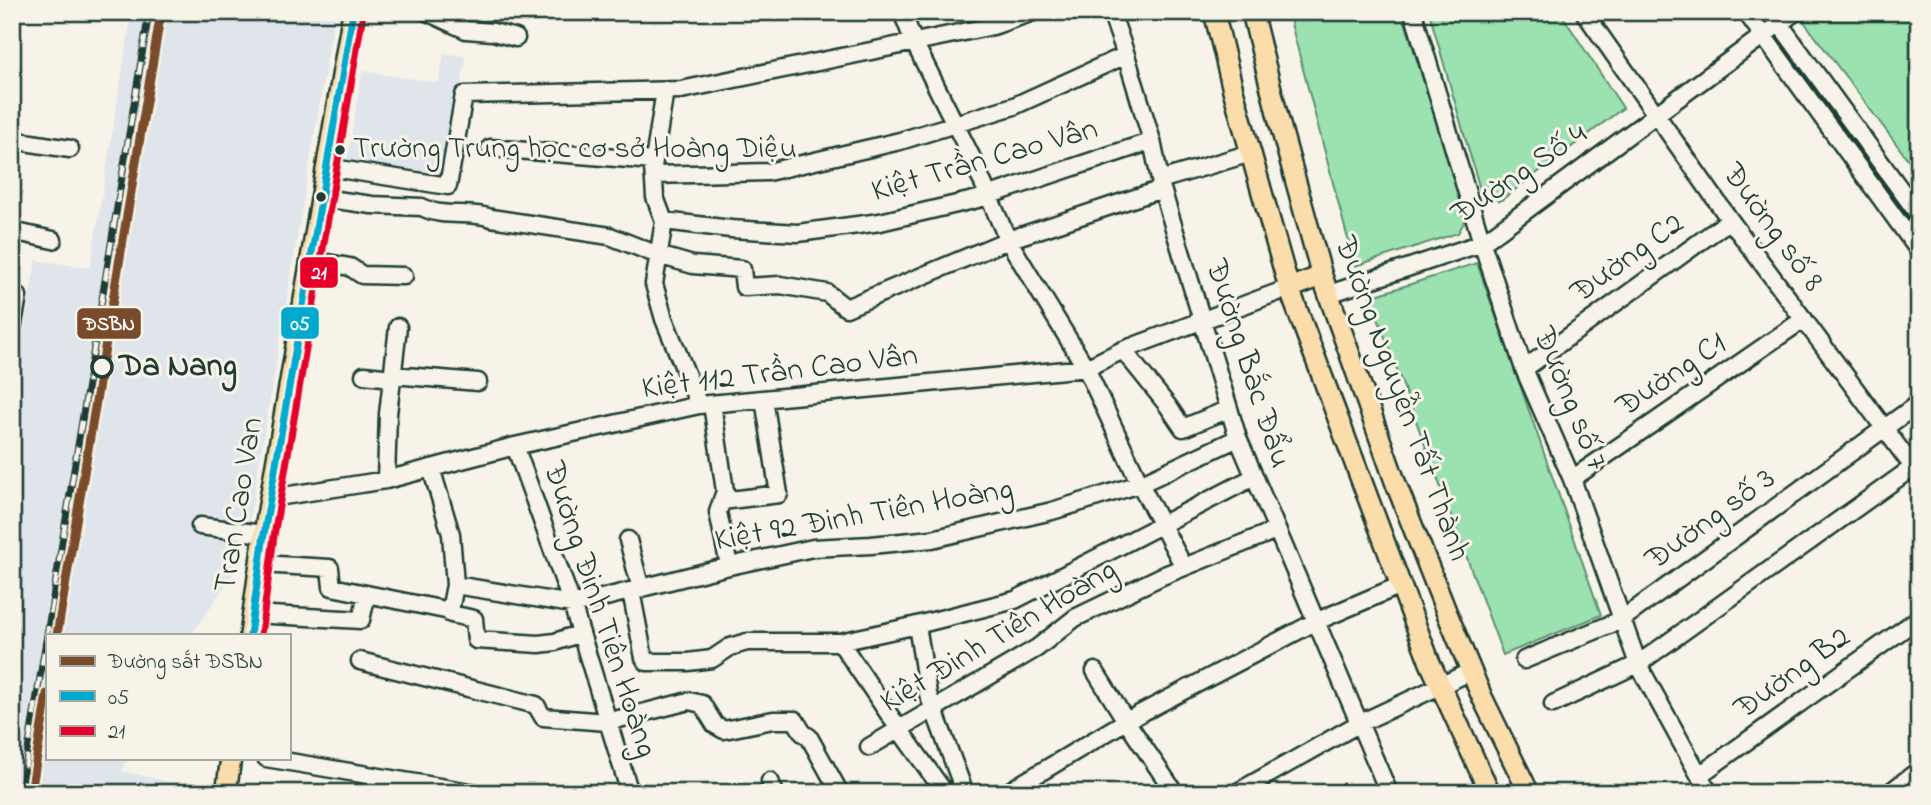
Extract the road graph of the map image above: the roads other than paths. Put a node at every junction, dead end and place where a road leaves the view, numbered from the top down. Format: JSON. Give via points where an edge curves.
{"nodes":[{"id":1,"x":353,"y":12,"type":"edge"},
{"id":2,"x":427,"y":12,"type":"edge"},
{"id":3,"x":902,"y":12,"type":"edge"},
{"id":4,"x":1111,"y":12,"type":"edge"},
{"id":5,"x":1214,"y":12,"type":"edge"},
{"id":6,"x":1252,"y":12,"type":"edge"},
{"id":7,"x":1413,"y":12,"type":"edge"},
{"id":8,"x":1584,"y":12,"type":"edge"},
{"id":9,"x":1746,"y":12,"type":"edge"},
{"id":10,"x":1796,"y":12,"type":"edge"},
{"id":11,"x":1028,"y":13,"type":"edge"},
{"id":12,"x":1776,"y":18,"type":"edge"},
{"id":13,"x":1763,"y":36,"type":"junction"},
{"id":14,"x":516,"y":38,"type":"dead end"},
{"id":15,"x":914,"y":43,"type":"junction"},
{"id":16,"x":1126,"y":55,"type":"junction"},
{"id":17,"x":665,"y":90,"type":"junction"},
{"id":18,"x":1656,"y":114,"type":"junction"},
{"id":19,"x":954,"y":124,"type":"junction"},
{"id":20,"x":12,"y":140,"type":"edge"},
{"id":21,"x":1152,"y":141,"type":"junction"},
{"id":22,"x":490,"y":148,"type":"dead end"},
{"id":23,"x":70,"y":149,"type":"dead end"},
{"id":24,"x":1251,"y":153,"type":"junction"},
{"id":25,"x":326,"y":167,"type":"junction"},
{"id":26,"x":654,"y":168,"type":"junction"},
{"id":27,"x":1161,"y":185,"type":"junction"},
{"id":28,"x":989,"y":195,"type":"junction"},
{"id":29,"x":322,"y":198,"type":"junction"},
{"id":30,"x":1919,"y":215,"type":"edge"},
{"id":31,"x":1730,"y":220,"type":"junction"},
{"id":32,"x":664,"y":221,"type":"junction"},
{"id":33,"x":12,"y":231,"type":"edge"},
{"id":34,"x":53,"y":240,"type":"dead end"},
{"id":35,"x":1008,"y":240,"type":"junction"},
{"id":36,"x":1482,"y":243,"type":"junction"},
{"id":37,"x":1919,"y":251,"type":"edge"},
{"id":38,"x":658,"y":255,"type":"junction"},
{"id":39,"x":311,"y":260,"type":"junction"},
{"id":40,"x":404,"y":276,"type":"dead end"},
{"id":41,"x":1325,"y":285,"type":"junction"},
{"id":42,"x":1289,"y":288,"type":"junction"},
{"id":43,"x":12,"y":295,"type":"edge"},
{"id":44,"x":1804,"y":319,"type":"junction"},
{"id":45,"x":1201,"y":321,"type":"junction"},
{"id":46,"x":397,"y":327,"type":"dead end"},
{"id":47,"x":12,"y":329,"type":"edge"},
{"id":48,"x":1123,"y":351,"type":"junction"},
{"id":49,"x":1086,"y":368,"type":"junction"},
{"id":50,"x":1524,"y":369,"type":"junction"},
{"id":51,"x":364,"y":375,"type":"dead end"},
{"id":52,"x":393,"y":377,"type":"junction"},
{"id":53,"x":478,"y":382,"type":"dead end"},
{"id":54,"x":765,"y":399,"type":"junction"},
{"id":55,"x":1919,"y":403,"type":"edge"},
{"id":56,"x":706,"y":405,"type":"junction"},
{"id":57,"x":1229,"y":409,"type":"junction"},
{"id":58,"x":1884,"y":428,"type":"junction"},
{"id":59,"x":1238,"y":438,"type":"junction"},
{"id":60,"x":515,"y":446,"type":"junction"},
{"id":61,"x":431,"y":468,"type":"junction"},
{"id":62,"x":1917,"y":469,"type":"edge"},
{"id":63,"x":1254,"y":477,"type":"junction"},
{"id":64,"x":1572,"y":479,"type":"junction"},
{"id":65,"x":386,"y":480,"type":"junction"},
{"id":66,"x":1140,"y":484,"type":"junction"},
{"id":67,"x":271,"y":498,"type":"junction"},
{"id":68,"x":722,"y":501,"type":"junction"},
{"id":69,"x":1160,"y":525,"type":"junction"},
{"id":70,"x":200,"y":526,"type":"dead end"},
{"id":71,"x":1276,"y":530,"type":"junction"},
{"id":72,"x":264,"y":534,"type":"junction"},
{"id":73,"x":628,"y":540,"type":"dead end"},
{"id":74,"x":260,"y":564,"type":"junction"},
{"id":75,"x":729,"y":566,"type":"junction"},
{"id":76,"x":1184,"y":567,"type":"junction"},
{"id":77,"x":455,"y":585,"type":"junction"},
{"id":78,"x":1401,"y":585,"type":"junction"},
{"id":79,"x":636,"y":590,"type":"junction"},
{"id":80,"x":367,"y":594,"type":"junction"},
{"id":81,"x":572,"y":604,"type":"junction"},
{"id":82,"x":450,"y":611,"type":"junction"},
{"id":83,"x":253,"y":614,"type":"junction"},
{"id":84,"x":1919,"y":618,"type":"edge"},
{"id":85,"x":1621,"y":620,"type":"junction"},
{"id":86,"x":1315,"y":622,"type":"junction"},
{"id":87,"x":917,"y":625,"type":"junction"},
{"id":88,"x":580,"y":633,"type":"junction"},
{"id":89,"x":250,"y":634,"type":"edge"},
{"id":90,"x":840,"y":642,"type":"junction"},
{"id":91,"x":1524,"y":660,"type":"dead end"},
{"id":92,"x":360,"y":661,"type":"dead end"},
{"id":93,"x":1638,"y":664,"type":"junction"},
{"id":94,"x":1095,"y":671,"type":"dead end"},
{"id":95,"x":1472,"y":671,"type":"junction"},
{"id":96,"x":1439,"y":686,"type":"junction"},
{"id":97,"x":1553,"y":704,"type":"dead end"},
{"id":98,"x":933,"y":710,"type":"junction"},
{"id":99,"x":1126,"y":721,"type":"junction"},
{"id":100,"x":607,"y":722,"type":"junction"},
{"id":101,"x":1358,"y":724,"type":"junction"},
{"id":102,"x":899,"y":729,"type":"junction"},
{"id":103,"x":869,"y":747,"type":"dead end"},
{"id":104,"x":232,"y":760,"type":"edge"},
{"id":105,"x":278,"y":760,"type":"edge"},
{"id":106,"x":1919,"y":770,"type":"edge"},
{"id":107,"x":1701,"y":774,"type":"junction"},
{"id":108,"x":836,"y":792,"type":"edge"},
{"id":109,"x":226,"y":793,"type":"edge"},
{"id":110,"x":476,"y":793,"type":"edge"},
{"id":111,"x":630,"y":793,"type":"edge"},
{"id":112,"x":945,"y":793,"type":"edge"},
{"id":113,"x":965,"y":793,"type":"edge"},
{"id":114,"x":1006,"y":793,"type":"edge"},
{"id":115,"x":1175,"y":793,"type":"edge"},
{"id":116,"x":1236,"y":793,"type":"edge"},
{"id":117,"x":1389,"y":793,"type":"edge"},
{"id":118,"x":1490,"y":793,"type":"edge"},
{"id":119,"x":1529,"y":793,"type":"edge"},
{"id":120,"x":1709,"y":793,"type":"edge"},
{"id":121,"x":1889,"y":793,"type":"edge"}],
"edges":[{"from":1,"to":25,"type":"main road","name":"Tran Cao Van"},
{"from":2,"to":14,"type":"street","via":[[466,30]]},
{"from":3,"to":15,"type":"street"},
{"from":4,"to":16,"type":"street","name":"Đường Bắc Đẩu"},
{"from":5,"to":24,"type":"main road"},
{"from":6,"to":41,"type":"main road","name":"Đường Nguyễn Tất Thành"},
{"from":7,"to":36,"type":"street","name":"Đường số 7"},
{"from":8,"to":18,"type":"street","name":"Đường số 8"},
{"from":9,"to":13,"type":"street"},
{"from":10,"to":12,"type":"street"},
{"from":11,"to":15,"type":"street","via":[[993,26]]},
{"from":12,"to":13,"type":"street"},
{"from":12,"to":30,"type":"street"},
{"from":13,"to":18,"type":"street"},
{"from":13,"to":37,"type":"street"},
{"from":15,"to":17,"type":"street"},
{"from":15,"to":19,"type":"street"},
{"from":16,"to":19,"type":"street","name":"Kiệt Trần Cao Vân","via":[[1014,106]]},
{"from":16,"to":21,"type":"street","name":"Đường Bắc Đẩu"},
{"from":17,"to":25,"type":"street","via":[[464,95],[448,186]]},
{"from":17,"to":26,"type":"street"},
{"from":18,"to":31,"type":"street","name":"Đường số 8"},
{"from":18,"to":36,"type":"street","name":"Đường Số 4"},
{"from":19,"to":26,"type":"street","name":"Kiệt Trần Cao Vân","via":[[768,172]]},
{"from":19,"to":28,"type":"street"},
{"from":20,"to":23,"type":"street"},
{"from":21,"to":27,"type":"street","name":"Đường Bắc Đẩu"},
{"from":21,"to":28,"type":"street","name":"Kiệt Trần Cao Vân"},
{"from":22,"to":26,"type":"street","name":"Kiệt Trần Cao Vân"},
{"from":24,"to":27,"type":"street"},
{"from":24,"to":42,"type":"main road"},
{"from":25,"to":29,"type":"main road","name":"Tran Cao Van"},
{"from":26,"to":32,"type":"street","via":[[655,197]]},
{"from":27,"to":35,"type":"street"},
{"from":27,"to":45,"type":"street","name":"Đường Bắc Đẩu"},
{"from":28,"to":32,"type":"street","name":"Kiệt Trần Cao Vân","via":[[880,222],[798,233]]},
{"from":28,"to":35,"type":"street"},
{"from":29,"to":38,"type":"street","via":[[480,214],[610,236]]},
{"from":29,"to":39,"type":"main road","name":"Tran Cao Van"},
{"from":31,"to":44,"type":"street","name":"Đường số 8"},
{"from":31,"to":50,"type":"street","name":"Đường C2"},
{"from":32,"to":38,"type":"street"},
{"from":33,"to":34,"type":"street"},
{"from":35,"to":38,"type":"street","via":[[846,308],[827,293],[780,285],[744,287],[742,269],[693,265]]},
{"from":35,"to":49,"type":"street"},
{"from":36,"to":41,"type":"street","name":"Đường Số 4"},
{"from":36,"to":50,"type":"street","name":"Đường số 7"},
{"from":38,"to":56,"type":"street","via":[[654,284],[664,319]]},
{"from":39,"to":40,"type":"street","via":[[350,267],[362,275]]},
{"from":39,"to":67,"type":"main road","name":"Tran Cao Van"},
{"from":41,"to":42,"type":"main road"},
{"from":41,"to":95,"type":"main road","name":"Đường Nguyễn Tất Thành","via":[[1396,484]]},
{"from":42,"to":45,"type":"street","name":"Kiệt 112 Trần Cao Vân"},
{"from":42,"to":78,"type":"main road"},
{"from":43,"to":47,"type":"street","via":[[18,296]]},
{"from":44,"to":58,"type":"street","name":"Đường số 8"},
{"from":44,"to":64,"type":"street","name":"Đường C1"},
{"from":45,"to":48,"type":"street","name":"Kiệt 112 Trần Cao Vân"},
{"from":45,"to":57,"type":"street","name":"Đường Bắc Đẩu"},
{"from":46,"to":52,"type":"street"},
{"from":48,"to":49,"type":"street","name":"Kiệt 112 Trần Cao Vân"},
{"from":48,"to":57,"type":"street","via":[[1183,428]]},
{"from":49,"to":54,"type":"street","name":"Kiệt 112 Trần Cao Vân"},
{"from":49,"to":66,"type":"street"},
{"from":50,"to":64,"type":"street","name":"Đường số 7"},
{"from":51,"to":52,"type":"street"},
{"from":52,"to":53,"type":"street"},
{"from":52,"to":65,"type":"street"},
{"from":54,"to":56,"type":"street","name":"Kiệt 112 Trần Cao Vân"},
{"from":54,"to":68,"type":"street","via":[[779,494]]},
{"from":55,"to":58,"type":"street","name":"Đường số 3"},
{"from":56,"to":60,"type":"street","name":"Kiệt 112 Trần Cao Vân"},
{"from":56,"to":68,"type":"street","via":[[725,491]]},
{"from":57,"to":59,"type":"street","name":"Đường Bắc Đẩu"},
{"from":58,"to":62,"type":"street","name":"Đường số 8"},
{"from":58,"to":85,"type":"street","name":"Đường số 3"},
{"from":59,"to":63,"type":"street","name":"Đường Bắc Đẩu"},
{"from":59,"to":66,"type":"street","name":"Kiệt 92 Đinh Tiên Hoàng"},
{"from":60,"to":61,"type":"street","name":"Kiệt 112 Trần Cao Vân"},
{"from":60,"to":81,"type":"street","name":"Đường Đinh Tiên Hoàng"},
{"from":61,"to":65,"type":"street","name":"Kiệt 112 Trần Cao Vân"},
{"from":61,"to":77,"type":"street","via":[[451,534]]},
{"from":62,"to":93,"type":"street"},
{"from":63,"to":69,"type":"street"},
{"from":63,"to":71,"type":"street","name":"Đường Bắc Đẩu"},
{"from":64,"to":85,"type":"street","name":"Đường số 7"},
{"from":65,"to":67,"type":"street","name":"Kiệt 112 Trần Cao Vân"},
{"from":66,"to":69,"type":"street"},
{"from":66,"to":75,"type":"street","name":"Kiệt 92 Đinh Tiên Hoàng","via":[[932,539],[813,548]]},
{"from":67,"to":72,"type":"main road","name":"Tran Cao Van"},
{"from":68,"to":75,"type":"street","via":[[718,512]]},
{"from":69,"to":76,"type":"street"},
{"from":69,"to":87,"type":"street","via":[[1014,600]]},
{"from":70,"to":72,"type":"street"},
{"from":71,"to":76,"type":"street","name":"Kiệt Đinh Tiên Hoàng"},
{"from":71,"to":86,"type":"street","name":"Đường Bắc Đẩu"},
{"from":72,"to":74,"type":"main road","name":"Tran Cao Van"},
{"from":73,"to":79,"type":"street"},
{"from":74,"to":80,"type":"street","via":[[330,568],[332,587]]},
{"from":74,"to":83,"type":"main road","name":"Tran Cao Van"},
{"from":75,"to":79,"type":"street","name":"Kiệt 92 Đinh Tiên Hoàng"},
{"from":76,"to":98,"type":"street","name":"Kiệt Đinh Tiên Hoàng","via":[[1076,618],[1037,648]]},
{"from":77,"to":81,"type":"street","name":"Kiệt 92 Đinh Tiên Hoàng"},
{"from":77,"to":82,"type":"street"},
{"from":78,"to":86,"type":"street"},
{"from":78,"to":96,"type":"main road"},
{"from":79,"to":81,"type":"street","name":"Kiệt 92 Đinh Tiên Hoàng"},
{"from":79,"to":90,"type":"street","via":[[647,662],[712,659],[747,642]]},
{"from":80,"to":82,"type":"street"},
{"from":80,"to":83,"type":"street","via":[[362,620]]},
{"from":81,"to":88,"type":"street","name":"Đường Đinh Tiên Hoàng"},
{"from":82,"to":88,"type":"street","via":[[474,619],[476,640],[539,644]]},
{"from":83,"to":89,"type":"main road","name":"Tran Cao Van"},
{"from":84,"to":107,"type":"street","name":"Đường B2"},
{"from":85,"to":91,"type":"street","name":"Đường số 3"},
{"from":85,"to":93,"type":"street","name":"Đường số 7"},
{"from":86,"to":99,"type":"street"},
{"from":86,"to":101,"type":"street","name":"Đường Bắc Đẩu"},
{"from":87,"to":90,"type":"street"},
{"from":87,"to":98,"type":"street"},
{"from":88,"to":100,"type":"street","name":"Đường Đinh Tiên Hoàng"},
{"from":90,"to":102,"type":"street"},
{"from":92,"to":100,"type":"street","via":[[536,705],[543,717]]},
{"from":93,"to":97,"type":"street"},
{"from":93,"to":107,"type":"street","name":"Đường số 7"},
{"from":94,"to":99,"type":"street"},
{"from":95,"to":96,"type":"street"},
{"from":95,"to":119,"type":"main road","name":"Đường Nguyễn Tất Thành"},
{"from":96,"to":101,"type":"street"},
{"from":96,"to":118,"type":"main road"},
{"from":98,"to":102,"type":"street","name":"Kiệt Đinh Tiên Hoàng"},
{"from":98,"to":113,"type":"street"},
{"from":99,"to":114,"type":"street"},
{"from":99,"to":115,"type":"street"},
{"from":100,"to":108,"type":"street","via":[[690,701],[702,704],[715,725],[724,730],[795,720],[809,737]]},
{"from":100,"to":111,"type":"street","name":"Đường Đinh Tiên Hoàng"},
{"from":101,"to":116,"type":"street"},
{"from":101,"to":117,"type":"street","name":"Đường Bắc Đẩu"},
{"from":102,"to":103,"type":"street","name":"Kiệt Đinh Tiên Hoàng"},
{"from":102,"to":112,"type":"street"},
{"from":104,"to":109,"type":"main road"},
{"from":105,"to":110,"type":"street"},
{"from":106,"to":121,"type":"street"},
{"from":107,"to":120,"type":"street","name":"Đường số 7"}]}
